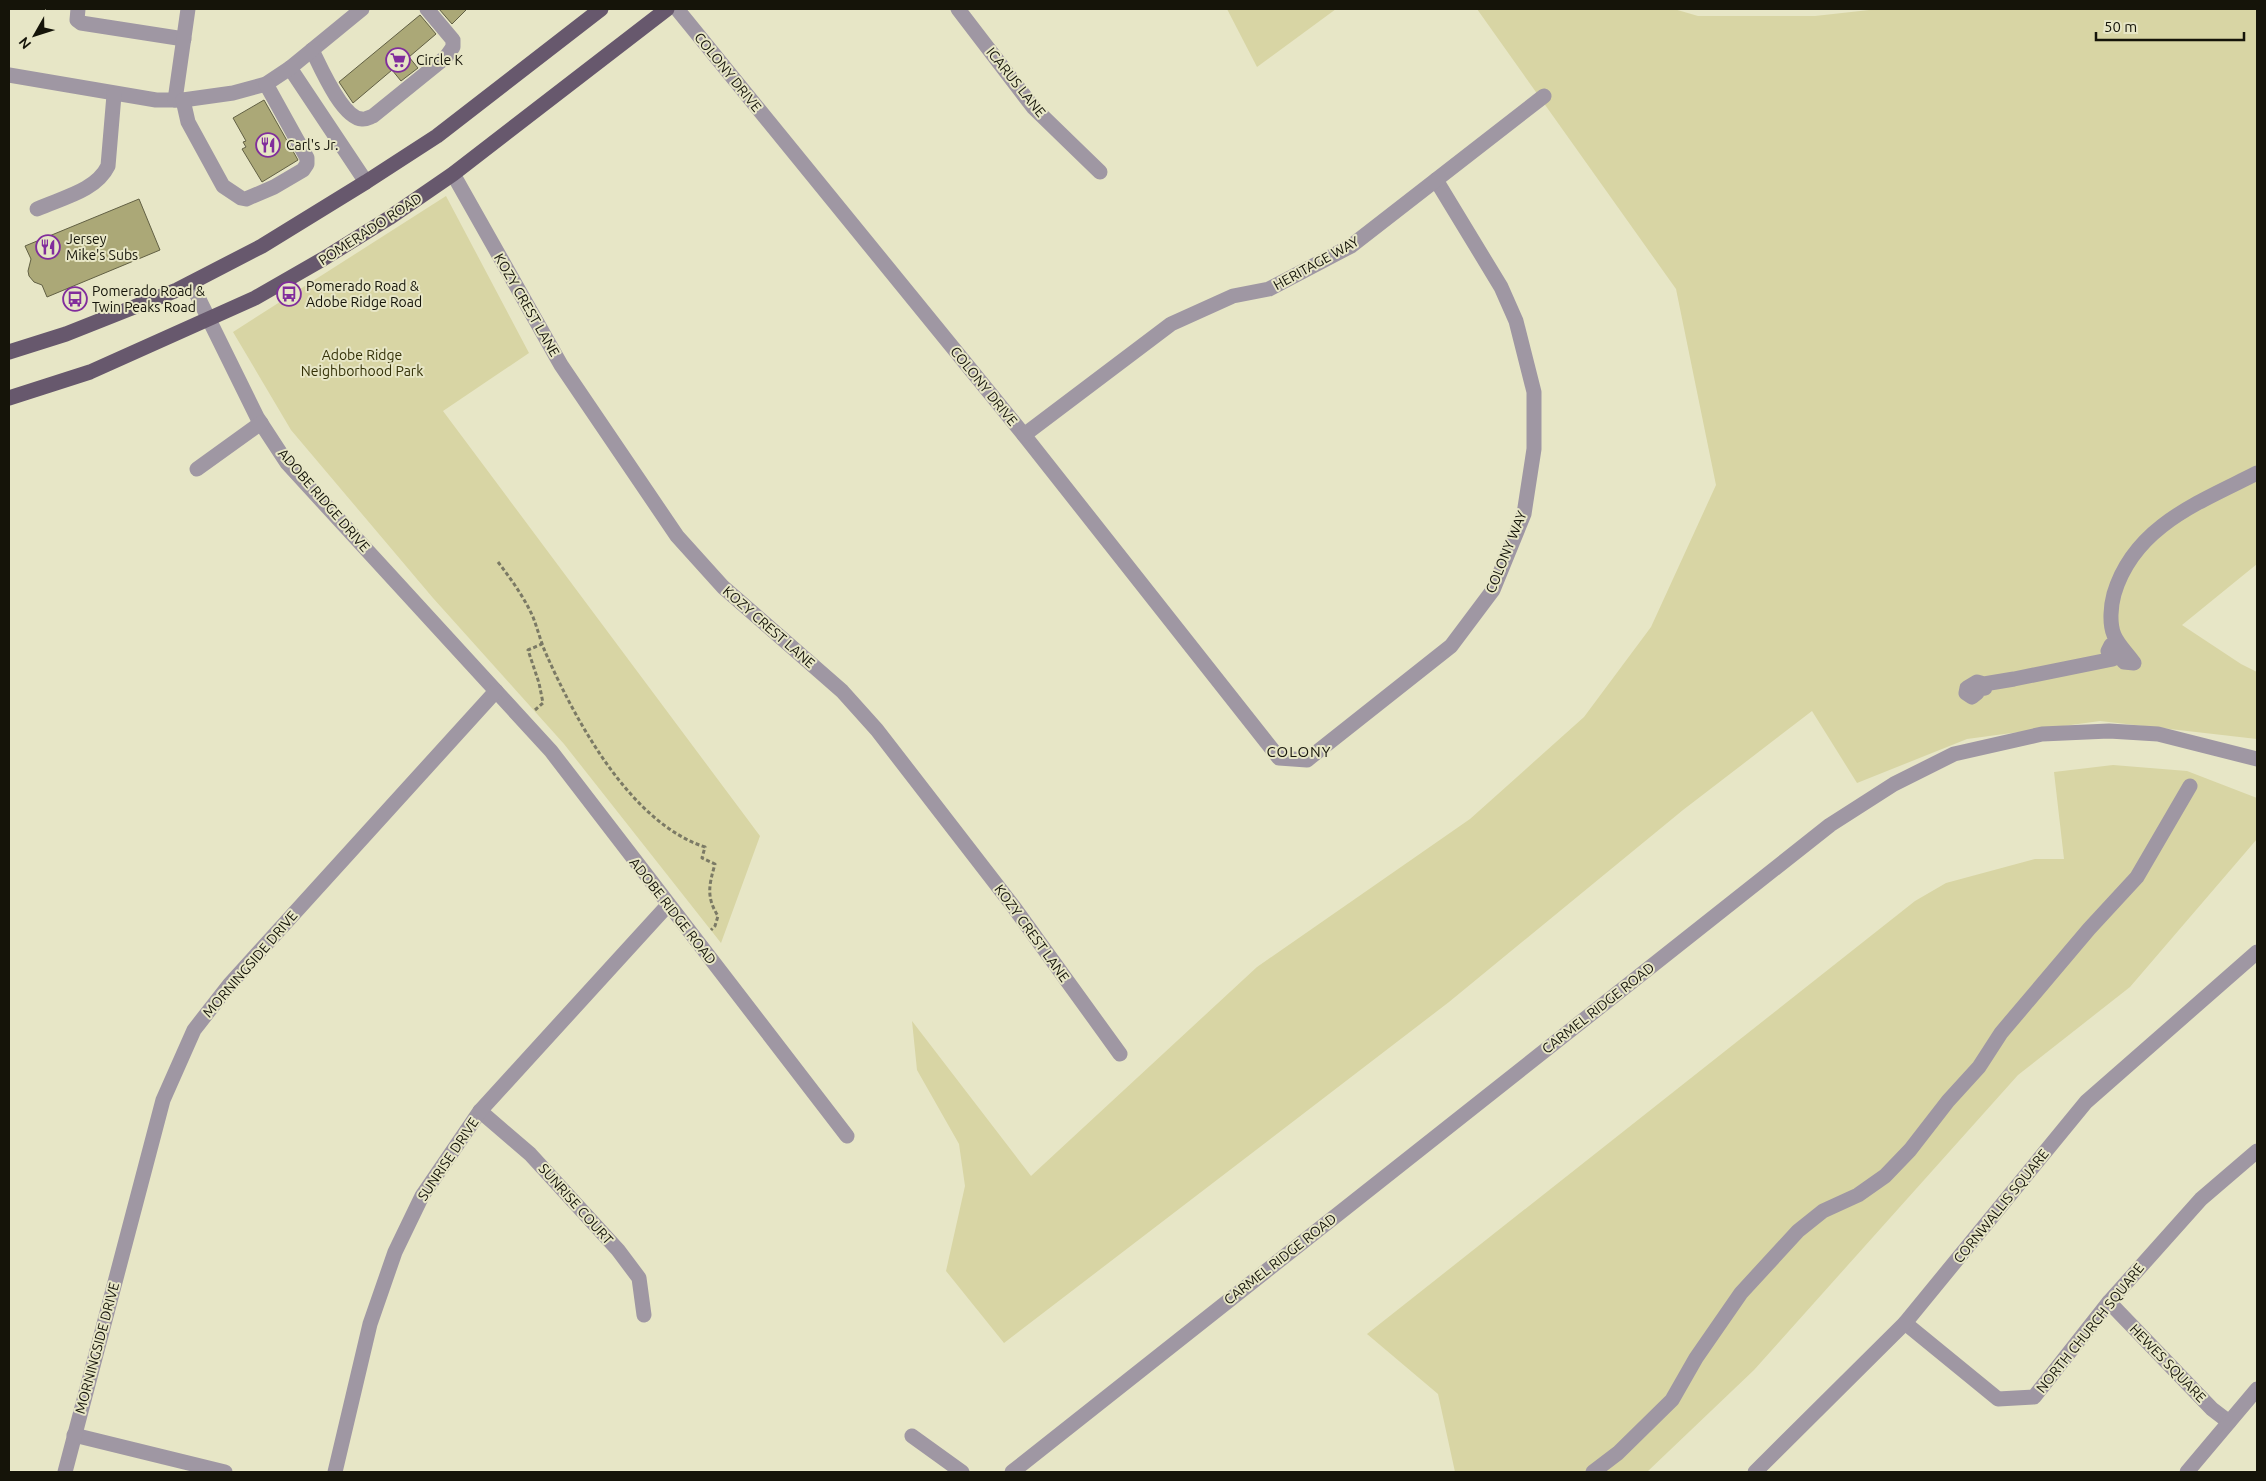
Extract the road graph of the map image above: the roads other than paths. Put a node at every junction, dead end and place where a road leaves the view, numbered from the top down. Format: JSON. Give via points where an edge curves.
{"nodes":[{"id":1,"x":78,"y":9,"type":"edge"},
{"id":2,"x":188,"y":9,"type":"edge"},
{"id":3,"x":362,"y":9,"type":"edge"},
{"id":4,"x":427,"y":9,"type":"edge"},
{"id":5,"x":601,"y":9,"type":"edge"},
{"id":6,"x":667,"y":9,"type":"edge"},
{"id":7,"x":677,"y":9,"type":"edge"},
{"id":8,"x":958,"y":9,"type":"edge"},
{"id":9,"x":184,"y":39,"type":"junction"},
{"id":10,"x":312,"y":50,"type":"junction"},
{"id":11,"x":290,"y":68,"type":"junction"},
{"id":12,"x":9,"y":76,"type":"edge"},
{"id":13,"x":266,"y":84,"type":"junction"},
{"id":14,"x":114,"y":95,"type":"junction"},
{"id":15,"x":1544,"y":96,"type":"dead end"},
{"id":16,"x":179,"y":100,"type":"junction"},
{"id":17,"x":1100,"y":172,"type":"dead end"},
{"id":18,"x":453,"y":174,"type":"junction"},
{"id":19,"x":1436,"y":180,"type":"junction"},
{"id":20,"x":366,"y":182,"type":"junction"},
{"id":21,"x":37,"y":209,"type":"dead end"},
{"id":22,"x":191,"y":283,"type":"junction"},
{"id":23,"x":207,"y":318,"type":"junction"},
{"id":24,"x":9,"y":352,"type":"edge"},
{"id":25,"x":9,"y":398,"type":"edge"},
{"id":26,"x":261,"y":423,"type":"junction"},
{"id":27,"x":1024,"y":435,"type":"junction"},
{"id":28,"x":197,"y":469,"type":"dead end"},
{"id":29,"x":2257,"y":473,"type":"edge"},
{"id":30,"x":1985,"y":688,"type":"dead end"},
{"id":31,"x":496,"y":691,"type":"junction"},
{"id":32,"x":2257,"y":759,"type":"edge"},
{"id":33,"x":1290,"y":760,"type":"joint"},
{"id":34,"x":2190,"y":786,"type":"dead end"},
{"id":35,"x":668,"y":905,"type":"junction"},
{"id":36,"x":2257,"y":952,"type":"edge"},
{"id":37,"x":1120,"y":1054,"type":"dead end"},
{"id":38,"x":480,"y":1111,"type":"junction"},
{"id":39,"x":846,"y":1136,"type":"dead end"},
{"id":40,"x":2257,"y":1150,"type":"edge"},
{"id":41,"x":2109,"y":1302,"type":"junction"},
{"id":42,"x":644,"y":1314,"type":"dead end"},
{"id":43,"x":1905,"y":1323,"type":"junction"},
{"id":44,"x":2257,"y":1389,"type":"edge"},
{"id":45,"x":2229,"y":1422,"type":"junction"},
{"id":46,"x":74,"y":1434,"type":"junction"},
{"id":47,"x":912,"y":1436,"type":"dead end"},
{"id":48,"x":65,"y":1472,"type":"edge"},
{"id":49,"x":224,"y":1472,"type":"edge"},
{"id":50,"x":334,"y":1472,"type":"edge"},
{"id":51,"x":962,"y":1472,"type":"edge"},
{"id":52,"x":1012,"y":1472,"type":"edge"},
{"id":53,"x":1593,"y":1472,"type":"edge"},
{"id":54,"x":1756,"y":1472,"type":"edge"},
{"id":55,"x":2187,"y":1472,"type":"edge"}],
"edges":[{"from":1,"to":9,"type":"street","via":[[81,23]]},
{"from":2,"to":9,"type":"street"},
{"from":3,"to":10,"type":"street"},
{"from":4,"to":10,"type":"street","via":[[452,40],[452,47],[446,57],[417,81],[373,116],[363,120],[355,117],[328,85]]},
{"from":5,"to":20,"type":"main road","via":[[437,136]]},
{"from":6,"to":18,"type":"main road","name":"POMERADO ROAD"},
{"from":7,"to":27,"type":"street","name":"COLONY DRIVE"},
{"from":8,"to":17,"type":"street","name":"ICARUS LANE","via":[[1034,107]]},
{"from":9,"to":16,"type":"street"},
{"from":10,"to":11,"type":"street"},
{"from":11,"to":13,"type":"street"},
{"from":11,"to":20,"type":"street"},
{"from":12,"to":14,"type":"street"},
{"from":13,"to":16,"type":"street","via":[[233,93]]},
{"from":13,"to":16,"type":"street","via":[[307,158],[307,164],[303,170],[274,187],[246,199],[223,186],[196,140]]},
{"from":14,"to":16,"type":"street"},
{"from":14,"to":21,"type":"street","via":[[108,166],[103,177],[93,185]]},
{"from":15,"to":19,"type":"street","name":"HERITAGE WAY"},
{"from":18,"to":23,"type":"main road","name":"POMERADO ROAD","via":[[323,259],[254,298]]},
{"from":18,"to":37,"type":"street","name":"KOZY CREST LANE","via":[[561,365],[677,536],[723,587],[842,691],[877,730],[1013,906]]},
{"from":19,"to":27,"type":"street","name":"HERITAGE WAY","via":[[1351,246],[1269,289],[1233,296],[1172,324]]},
{"from":19,"to":33,"type":"street","name":"COLONY WAY","via":[[1501,287],[1516,321],[1534,392],[1534,449],[1524,514],[1493,590],[1451,646],[1306,760]]},
{"from":20,"to":22,"type":"main road","via":[[262,246]]},
{"from":22,"to":23,"type":"street","name":"ADOBE RIDGE DRIVE"},
{"from":22,"to":24,"type":"main road","via":[[66,334]]},
{"from":23,"to":25,"type":"main road","name":"POMERADO ROAD","via":[[90,372]]},
{"from":23,"to":26,"type":"street","name":"ADOBE RIDGE DRIVE"},
{"from":26,"to":28,"type":"street"},
{"from":26,"to":31,"type":"street","name":"ADOBE RIDGE DRIVE","via":[[287,463]]},
{"from":27,"to":33,"type":"street","name":"COLONY DRIVE","via":[[1279,758]]},
{"from":29,"to":30,"type":"street","via":[[2158,528],[2128,560],[2119,576],[2111,616],[2114,634],[2134,663],[2124,662],[2111,644],[2108,652],[2113,659],[2014,679],[1984,684],[1977,682],[1967,688],[1966,693],[1972,697],[1977,693],[1972,690]]},
{"from":31,"to":35,"type":"street","name":"ADOBE RIDGE ROAD","via":[[551,751]]},
{"from":31,"to":46,"type":"street","name":"MORNINGSIDE DRIVE","via":[[229,985],[194,1030],[163,1100]]},
{"from":32,"to":52,"type":"street","name":"CARMEL RIDGE ROAD","via":[[2158,734],[2109,731],[2042,734],[1954,754],[1894,784],[1830,825]]},
{"from":34,"to":53,"type":"street","via":[[2137,877],[2008,1026],[1979,1067],[1910,1150],[1885,1176],[1824,1211],[1798,1231],[1741,1293],[1696,1358],[1672,1400],[1618,1453]]},
{"from":35,"to":38,"type":"street","name":"SUNRISE DRIVE"},
{"from":35,"to":39,"type":"street","name":"ADOBE RIDGE ROAD"},
{"from":36,"to":43,"type":"street","name":"CORNWALLIS SQUARE","via":[[2086,1102]]},
{"from":38,"to":42,"type":"street","name":"SUNRISE COURT","via":[[530,1154],[618,1250],[639,1278]]},
{"from":38,"to":50,"type":"street","name":"SUNRISE DRIVE","via":[[422,1196],[396,1252],[370,1324]]},
{"from":40,"to":41,"type":"street","name":"NORTH CHURCH SQUARE","via":[[2201,1199]]},
{"from":41,"to":43,"type":"street","name":"NORTH CHURCH SQUARE","via":[[2034,1397],[1998,1399]]},
{"from":41,"to":45,"type":"street","name":"HEWES SQUARE","via":[[2212,1409]]},
{"from":43,"to":54,"type":"street","name":"CORNWALLIS SQUARE"},
{"from":44,"to":45,"type":"street"},
{"from":45,"to":55,"type":"street"},
{"from":46,"to":48,"type":"street","name":"MORNINGSIDE DRIVE"},
{"from":46,"to":49,"type":"street"},
{"from":47,"to":51,"type":"street"}]}
